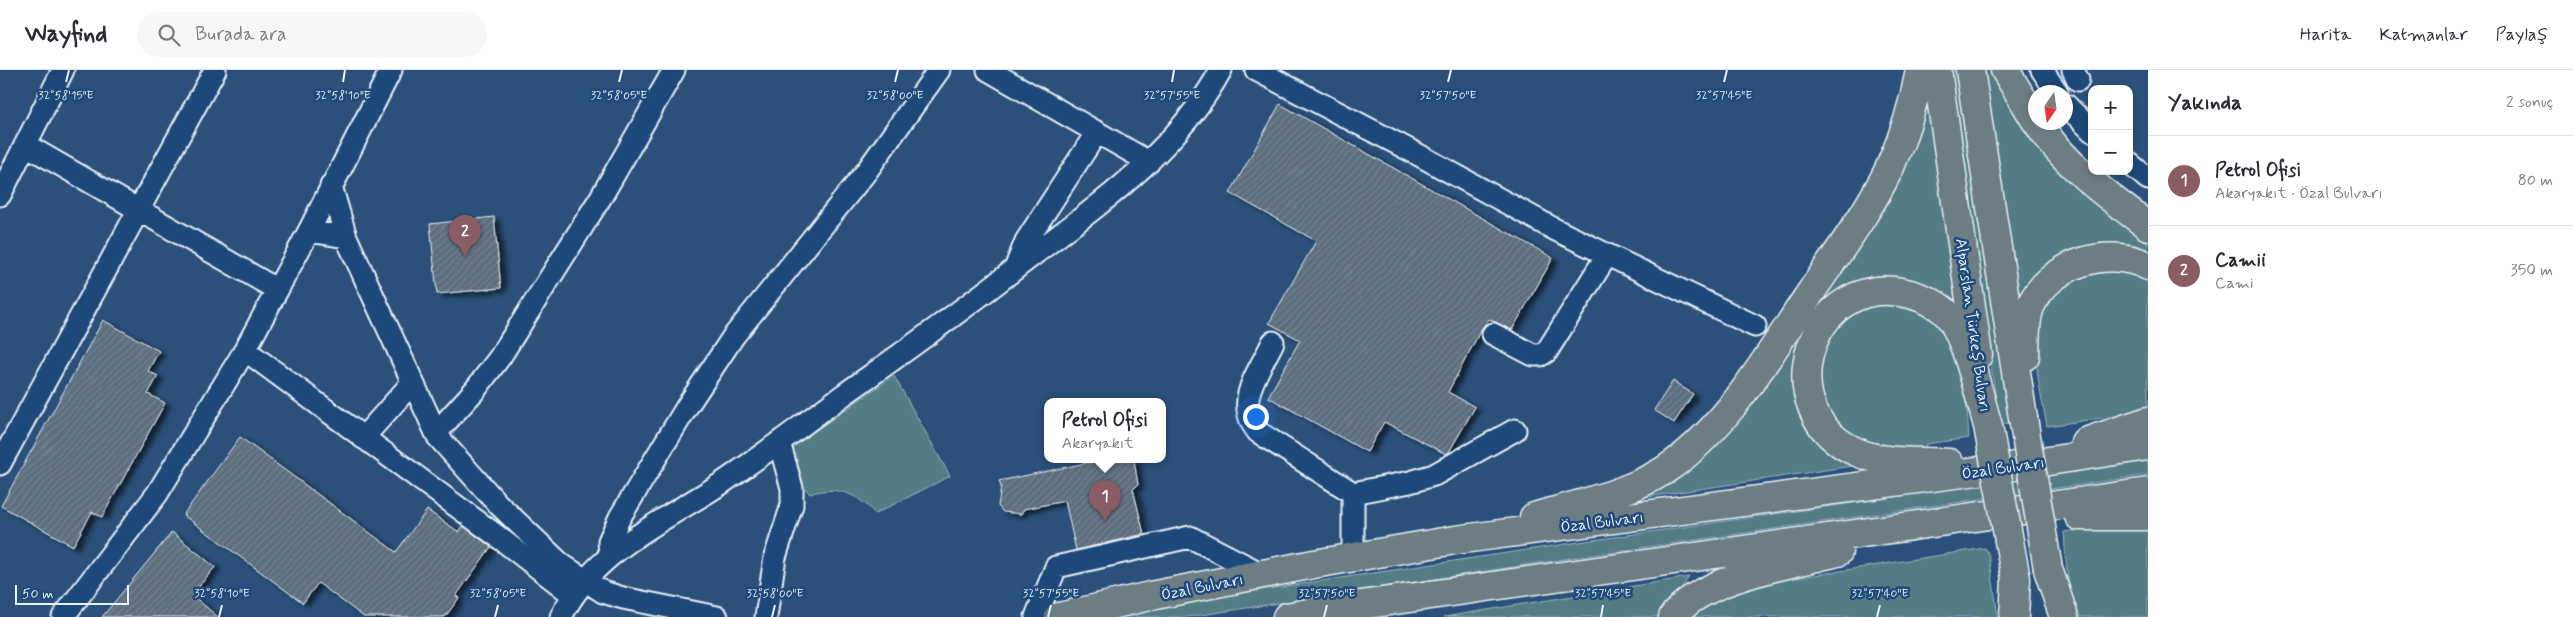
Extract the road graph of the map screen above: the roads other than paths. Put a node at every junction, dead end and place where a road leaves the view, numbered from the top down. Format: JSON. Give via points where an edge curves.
{"nodes":[{"id":1,"x":64,"y":70,"type":"edge"},
{"id":2,"x":215,"y":70,"type":"edge"},
{"id":3,"x":391,"y":70,"type":"edge"},
{"id":4,"x":674,"y":70,"type":"edge"},
{"id":5,"x":940,"y":70,"type":"edge"},
{"id":6,"x":988,"y":70,"type":"edge"},
{"id":7,"x":1221,"y":70,"type":"edge"},
{"id":8,"x":1256,"y":70,"type":"edge"},
{"id":9,"x":1920,"y":70,"type":"edge"},
{"id":10,"x":1937,"y":70,"type":"edge"},
{"id":11,"x":1970,"y":70,"type":"edge"},
{"id":12,"x":2005,"y":70,"type":"edge"},
{"id":13,"x":2042,"y":70,"type":"edge"},
{"id":14,"x":2052,"y":85,"type":"edge"},
{"id":15,"x":2028,"y":109,"type":"edge"},
{"id":16,"x":2073,"y":112,"type":"edge"},
{"id":17,"x":2088,"y":126,"type":"edge"},
{"id":18,"x":2043,"y":130,"type":"edge"},
{"id":19,"x":1097,"y":132,"type":"junction"},
{"id":20,"x":26,"y":145,"type":"junction"},
{"id":21,"x":1149,"y":162,"type":"junction"},
{"id":22,"x":2133,"y":166,"type":"edge"},
{"id":23,"x":2148,"y":179,"type":"edge"},
{"id":24,"x":331,"y":186,"type":"junction"},
{"id":25,"x":0,"y":195,"type":"edge"},
{"id":26,"x":140,"y":210,"type":"junction"},
{"id":27,"x":2148,"y":226,"type":"edge"},
{"id":28,"x":309,"y":231,"type":"junction"},
{"id":29,"x":346,"y":237,"type":"junction"},
{"id":30,"x":1607,"y":254,"type":"junction"},
{"id":31,"x":2148,"y":266,"type":"edge"},
{"id":32,"x":1015,"y":269,"type":"junction"},
{"id":33,"x":276,"y":289,"type":"junction"},
{"id":34,"x":1755,"y":326,"type":"dead end"},
{"id":35,"x":1493,"y":334,"type":"dead end"},
{"id":36,"x":1273,"y":342,"type":"dead end"},
{"id":37,"x":245,"y":350,"type":"junction"},
{"id":38,"x":412,"y":383,"type":"junction"},
{"id":39,"x":2023,"y":418,"type":"junction"},
{"id":40,"x":2148,"y":421,"type":"edge"},
{"id":41,"x":1988,"y":426,"type":"junction"},
{"id":42,"x":1514,"y":430,"type":"dead end"},
{"id":43,"x":436,"y":433,"type":"junction"},
{"id":44,"x":363,"y":438,"type":"junction"},
{"id":45,"x":779,"y":442,"type":"junction"},
{"id":46,"x":2148,"y":446,"type":"edge"},
{"id":47,"x":0,"y":464,"type":"edge"},
{"id":48,"x":2008,"y":467,"type":"junction"},
{"id":49,"x":2148,"y":492,"type":"edge"},
{"id":50,"x":1353,"y":493,"type":"junction"},
{"id":51,"x":1984,"y":516,"type":"junction"},
{"id":52,"x":2148,"y":516,"type":"edge"},
{"id":53,"x":1455,"y":540,"type":"junction"},
{"id":54,"x":610,"y":556,"type":"junction"},
{"id":55,"x":1354,"y":558,"type":"junction"},
{"id":56,"x":2048,"y":569,"type":"junction"},
{"id":57,"x":1262,"y":574,"type":"junction"},
{"id":58,"x":2016,"y":579,"type":"junction"},
{"id":59,"x":579,"y":588,"type":"junction"},
{"id":60,"x":1319,"y":610,"type":"junction"},
{"id":61,"x":63,"y":617,"type":"edge"},
{"id":62,"x":561,"y":617,"type":"edge"},
{"id":63,"x":717,"y":617,"type":"edge"},
{"id":64,"x":766,"y":617,"type":"edge"},
{"id":65,"x":1036,"y":617,"type":"edge"},
{"id":66,"x":1059,"y":617,"type":"edge"},
{"id":67,"x":1287,"y":617,"type":"edge"},
{"id":68,"x":1359,"y":617,"type":"edge"},
{"id":69,"x":1673,"y":617,"type":"edge"},
{"id":70,"x":2014,"y":617,"type":"edge"},
{"id":71,"x":2024,"y":617,"type":"edge"},
{"id":72,"x":2056,"y":617,"type":"edge"},
{"id":73,"x":2064,"y":617,"type":"edge"}],
"edges":[{"from":1,"to":20,"type":"street"},
{"from":2,"to":26,"type":"street"},
{"from":3,"to":24,"type":"street"},
{"from":4,"to":43,"type":"street","via":[[601,197],[500,357]]},
{"from":5,"to":54,"type":"street","via":[[866,172],[733,337],[620,517],[609,542]]},
{"from":6,"to":19,"type":"street"},
{"from":7,"to":21,"type":"street","via":[[1192,114]]},
{"from":8,"to":30,"type":"street"},
{"from":9,"to":53,"type":"highway","via":[[1913,107],[1890,167],[1861,218],[1760,368],[1704,438],[1674,463],[1620,491]]},
{"from":10,"to":41,"type":"highway","name":"Alparslan Türkeş Bulvarı"},
{"from":11,"to":39,"type":"highway","name":"Alparslan Türkeş Bulvarı"},
{"from":12,"to":15,"type":"highway"},
{"from":13,"to":14,"type":"street"},
{"from":16,"to":17,"type":"street"},
{"from":18,"to":27,"type":"highway","via":[[2070,162]]},
{"from":19,"to":21,"type":"street"},
{"from":19,"to":32,"type":"street","via":[[1026,241]]},
{"from":20,"to":25,"type":"street"},
{"from":20,"to":26,"type":"street"},
{"from":21,"to":32,"type":"street","via":[[1100,206]]},
{"from":22,"to":23,"type":"street"},
{"from":24,"to":28,"type":"street"},
{"from":24,"to":29,"type":"street"},
{"from":26,"to":33,"type":"street"},
{"from":26,"to":47,"type":"street"},
{"from":28,"to":29,"type":"street"},
{"from":28,"to":33,"type":"street"},
{"from":29,"to":38,"type":"street"},
{"from":30,"to":34,"type":"street"},
{"from":30,"to":35,"type":"street","via":[[1547,352],[1534,355]]},
{"from":31,"to":39,"type":"highway","via":[[2117,257],[2082,262],[2068,267],[2036,296],[2027,322]]},
{"from":32,"to":45,"type":"street"},
{"from":33,"to":37,"type":"street"},
{"from":36,"to":50,"type":"street","via":[[1246,400],[1250,423],[1258,432]]},
{"from":37,"to":44,"type":"street"},
{"from":37,"to":61,"type":"street","via":[[156,494]]},
{"from":38,"to":43,"type":"street"},
{"from":38,"to":44,"type":"street"},
{"from":39,"to":56,"type":"highway","name":"Alparslan Türkeş Bulvarı","bridge":true},
{"from":40,"to":48,"type":"highway"},
{"from":41,"to":48,"type":"highway","via":[[1958,330],[1948,315],[1934,304],[1902,292],[1869,293],[1844,303],[1816,333],[1807,362],[1808,395],[1821,424],[1846,447],[1880,458]]},
{"from":41,"to":58,"type":"highway","name":"Alparslan Türkeş Bulvarı","bridge":true},
{"from":42,"to":50,"type":"street","via":[[1434,475]]},
{"from":43,"to":59,"type":"street","via":[[449,452],[561,564]]},
{"from":44,"to":59,"type":"street","via":[[498,536]]},
{"from":45,"to":54,"type":"street"},
{"from":45,"to":64,"type":"street","via":[[792,488],[792,505],[775,557]]},
{"from":46,"to":48,"type":"highway","name":"Özal Bulvarı"},
{"from":48,"to":53,"type":"highway","name":"Özal Bulvarı"},
{"from":49,"to":51,"type":"highway"},
{"from":50,"to":55,"type":"street"},
{"from":51,"to":52,"type":"highway"},
{"from":51,"to":60,"type":"highway"},
{"from":51,"to":69,"type":"highway","via":[[1733,579],[1698,594]]},
{"from":53,"to":55,"type":"highway","name":"Özal Bulvarı"},
{"from":54,"to":59,"type":"street"},
{"from":55,"to":57,"type":"highway","name":"Özal Bulvarı"},
{"from":56,"to":72,"type":"street"},
{"from":56,"to":73,"type":"highway","name":"Alparslan Türkeş Bulvarı"},
{"from":57,"to":65,"type":"street","via":[[1190,536],[1056,567]]},
{"from":57,"to":66,"type":"highway","name":"Özal Bulvarı"},
{"from":58,"to":70,"type":"highway","name":"Alparslan Türkeş Bulvarı"},
{"from":58,"to":71,"type":"street"},
{"from":59,"to":62,"type":"street"},
{"from":59,"to":63,"type":"street"},
{"from":60,"to":67,"type":"highway"},
{"from":60,"to":68,"type":"highway"}]}
